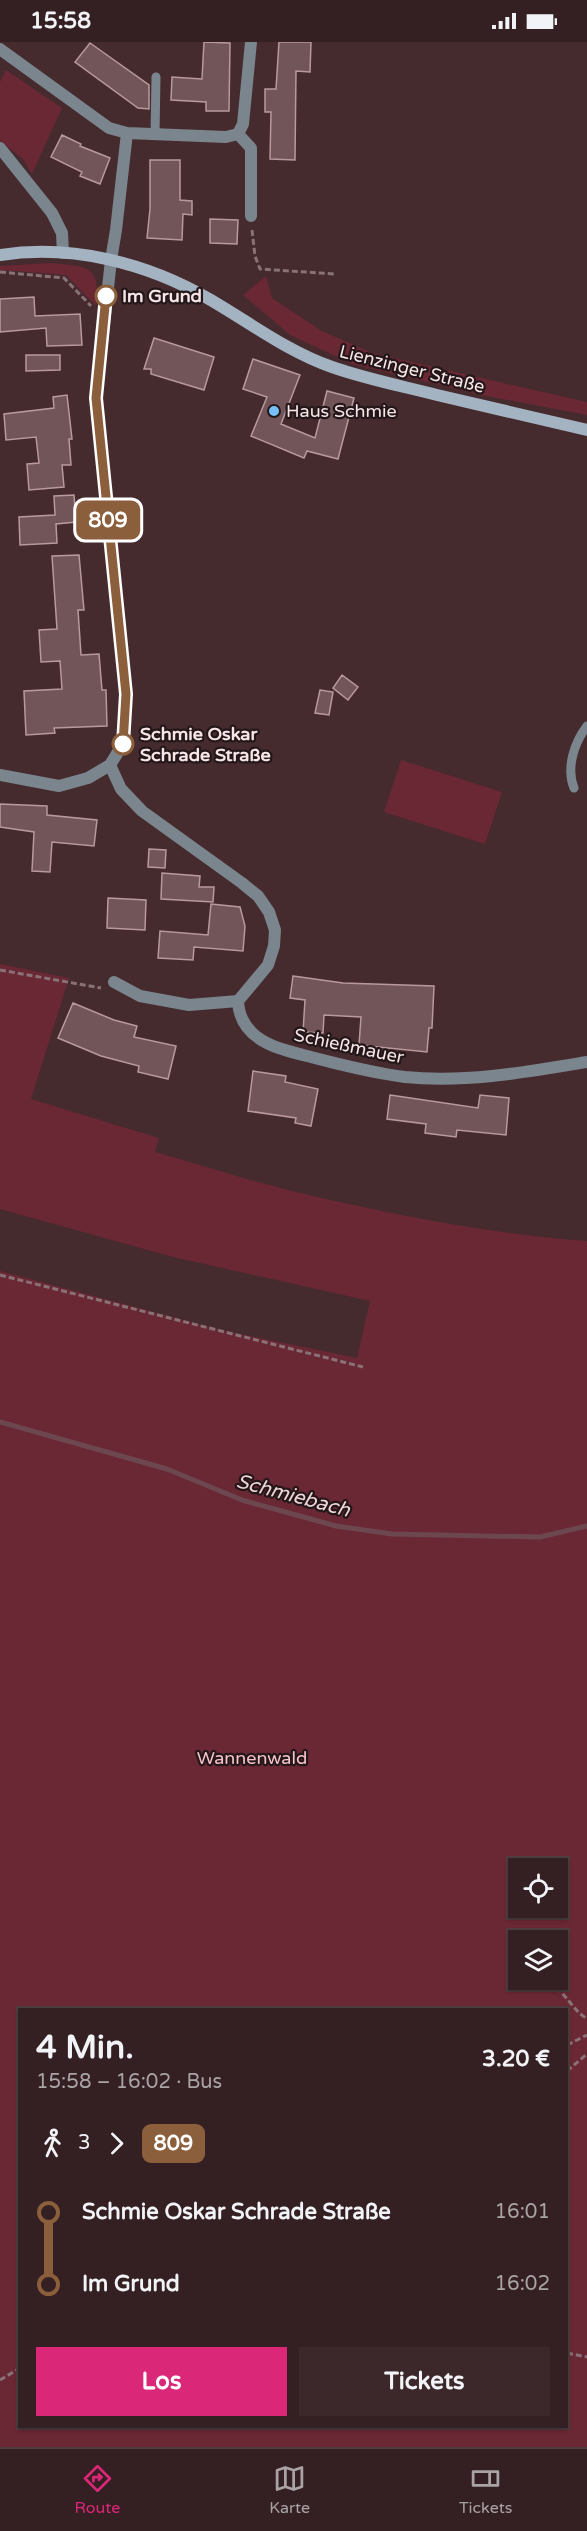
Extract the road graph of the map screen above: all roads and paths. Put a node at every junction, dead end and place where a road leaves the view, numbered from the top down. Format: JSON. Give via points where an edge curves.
{"nodes":[{"id":1,"x":251,"y":42,"type":"edge"},
{"id":2,"x":0,"y":49,"type":"edge"},
{"id":3,"x":156,"y":77,"type":"dead end"},
{"id":4,"x":127,"y":133,"type":"junction"},
{"id":5,"x":238,"y":134,"type":"junction"},
{"id":6,"x":155,"y":135,"type":"junction"},
{"id":7,"x":0,"y":148,"type":"edge"},
{"id":8,"x":251,"y":216,"type":"joint"},
{"id":9,"x":63,"y":253,"type":"junction"},
{"id":10,"x":0,"y":255,"type":"edge"},
{"id":11,"x":111,"y":260,"type":"junction"},
{"id":12,"x":0,"y":272,"type":"edge"},
{"id":13,"x":335,"y":274,"type":"dead end"},
{"id":14,"x":104,"y":314,"type":"junction"},
{"id":15,"x":587,"y":430,"type":"edge"},
{"id":16,"x":587,"y":726,"type":"edge"},
{"id":17,"x":110,"y":765,"type":"junction"},
{"id":18,"x":0,"y":775,"type":"edge"},
{"id":19,"x":574,"y":788,"type":"dead end"},
{"id":20,"x":0,"y":970,"type":"edge"},
{"id":21,"x":114,"y":982,"type":"joint"},
{"id":22,"x":238,"y":1001,"type":"junction"},
{"id":23,"x":587,"y":1062,"type":"edge"},
{"id":24,"x":0,"y":1275,"type":"edge"},
{"id":25,"x":363,"y":1367,"type":"dead end"},
{"id":26,"x":559,"y":1990,"type":"edge"},
{"id":27,"x":587,"y":2019,"type":"edge"},
{"id":28,"x":587,"y":2035,"type":"edge"},
{"id":29,"x":568,"y":2044,"type":"edge"},
{"id":30,"x":587,"y":2054,"type":"edge"},
{"id":31,"x":568,"y":2070,"type":"edge"},
{"id":32,"x":568,"y":2353,"type":"edge"},
{"id":33,"x":587,"y":2357,"type":"edge"},
{"id":34,"x":18,"y":2369,"type":"edge"},
{"id":35,"x":0,"y":2380,"type":"edge"}],
"edges":[{"from":1,"to":5,"type":"street","via":[[243,124]]},
{"from":2,"to":4,"type":"street","via":[[109,128]]},
{"from":3,"to":6,"type":"lane"},
{"from":4,"to":6,"type":"street"},
{"from":4,"to":11,"type":"street"},
{"from":5,"to":6,"type":"street"},
{"from":5,"to":8,"type":"street","via":[[251,148]]},
{"from":7,"to":9,"type":"street","via":[[52,213],[62,233]]},
{"from":8,"to":13,"type":"path","via":[[260,269]]},
{"from":9,"to":10,"type":"street","name":"Lienzinger Straße"},
{"from":9,"to":11,"type":"street","name":"Lienzinger Straße"},
{"from":11,"to":14,"type":"street"},
{"from":11,"to":15,"type":"street","name":"Lienzinger Straße","via":[[184,286],[330,367]]},
{"from":12,"to":14,"type":"path","via":[[64,278],[97,312]]},
{"from":14,"to":17,"type":"street","via":[[96,398],[126,694],[123,744]]},
{"from":16,"to":19,"type":"lane","via":[[572,759],[569,776]]},
{"from":17,"to":18,"type":"street","via":[[88,778],[59,786]]},
{"from":17,"to":22,"type":"street","via":[[121,789],[142,811],[242,883],[269,912],[274,946],[268,965]]},
{"from":20,"to":21,"type":"path","via":[[107,989]]},
{"from":21,"to":22,"type":"street","via":[[140,996],[189,1005]]},
{"from":22,"to":23,"type":"street","name":"Schießmauer","via":[[242,1020],[257,1039],[275,1048],[360,1070],[406,1077],[462,1078]]},
{"from":24,"to":25,"type":"path"},
{"from":26,"to":27,"type":"path"},
{"from":28,"to":29,"type":"path"},
{"from":30,"to":31,"type":"path"},
{"from":32,"to":33,"type":"path"},
{"from":34,"to":35,"type":"path"}]}
